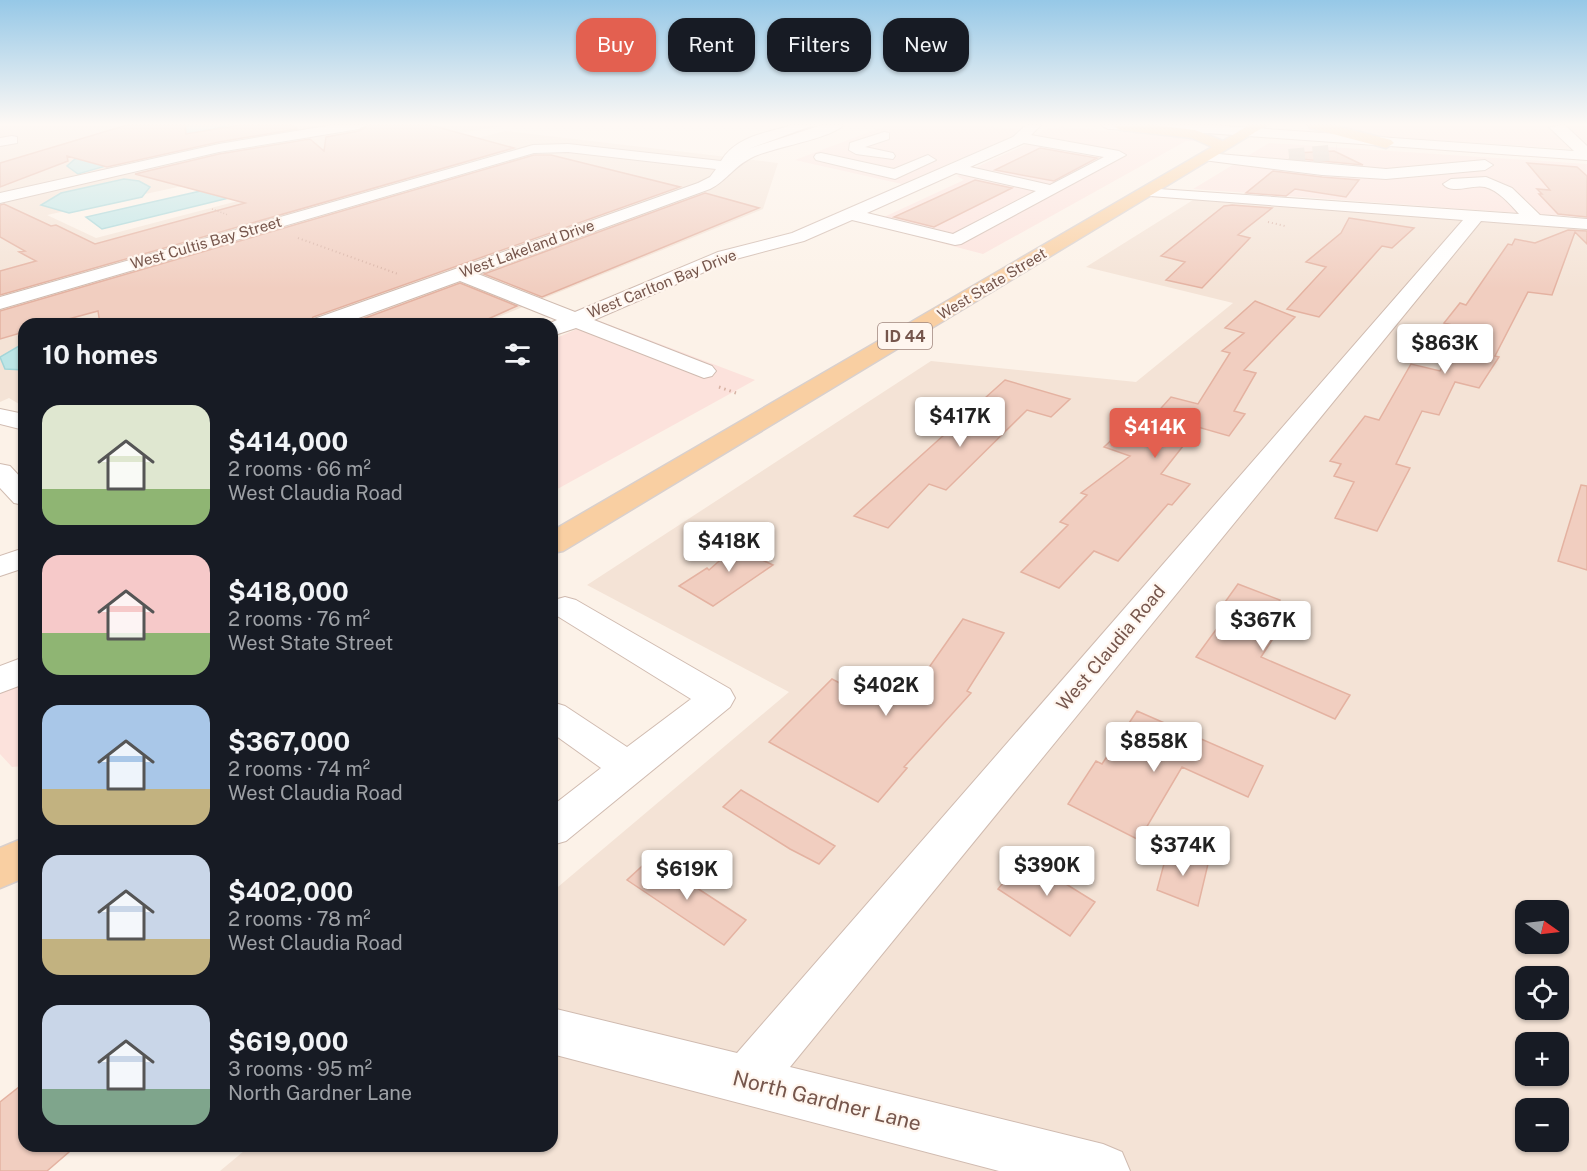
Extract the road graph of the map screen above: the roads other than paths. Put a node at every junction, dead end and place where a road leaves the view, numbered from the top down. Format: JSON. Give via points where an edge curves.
{"nodes":[{"id":1,"x":79,"y":180,"type":"edge"},
{"id":2,"x":427,"y":180,"type":"edge"},
{"id":3,"x":716,"y":180,"type":"edge"},
{"id":4,"x":928,"y":180,"type":"edge"},
{"id":5,"x":1006,"y":180,"type":"edge"},
{"id":6,"x":1071,"y":180,"type":"edge"},
{"id":7,"x":1169,"y":180,"type":"edge"},
{"id":8,"x":1254,"y":180,"type":"edge"},
{"id":9,"x":1311,"y":180,"type":"tunnel mouth"},
{"id":10,"x":1390,"y":180,"type":"edge"},
{"id":11,"x":1501,"y":180,"type":"edge"},
{"id":12,"x":1486,"y":182,"type":"junction"},
{"id":13,"x":1052,"y":190,"type":"junction"},
{"id":14,"x":1150,"y":191,"type":"junction"},
{"id":15,"x":1400,"y":195,"type":"dead end"},
{"id":16,"x":0,"y":198,"type":"edge"},
{"id":17,"x":1270,"y":198,"type":"junction"},
{"id":18,"x":1410,"y":211,"type":"junction"},
{"id":19,"x":850,"y":214,"type":"junction"},
{"id":20,"x":1476,"y":216,"type":"junction"},
{"id":21,"x":1536,"y":220,"type":"junction"},
{"id":22,"x":1587,"y":224,"type":"edge"},
{"id":23,"x":460,"y":274,"type":"junction"},
{"id":24,"x":0,"y":303,"type":"edge"},
{"id":25,"x":339,"y":318,"type":"edge"},
{"id":26,"x":577,"y":319,"type":"junction"},
{"id":27,"x":558,"y":327,"type":"edge"},
{"id":28,"x":709,"y":378,"type":"road end"},
{"id":29,"x":0,"y":472,"type":"edge"},
{"id":30,"x":18,"y":491,"type":"edge"},
{"id":31,"x":558,"y":540,"type":"edge"},
{"id":32,"x":18,"y":560,"type":"edge"},
{"id":33,"x":0,"y":567,"type":"edge"},
{"id":34,"x":565,"y":607,"type":"dead end"},
{"id":35,"x":18,"y":672,"type":"edge"},
{"id":36,"x":0,"y":681,"type":"edge"},
{"id":37,"x":558,"y":719,"type":"edge"},
{"id":38,"x":628,"y":767,"type":"junction"},
{"id":39,"x":558,"y":824,"type":"edge"},
{"id":40,"x":558,"y":1033,"type":"edge"},
{"id":41,"x":746,"y":1081,"type":"junction"},
{"id":42,"x":1102,"y":1171,"type":"edge"}],
"edges":[{"from":1,"to":16,"type":"street"},
{"from":2,"to":24,"type":"street","name":"West Cultis Bay Street"},
{"from":3,"to":23,"type":"street","name":"West Lakeland Drive"},
{"from":4,"to":19,"type":"street","name":"West Carlton Bay Drive"},
{"from":5,"to":13,"type":"street"},
{"from":6,"to":13,"type":"street"},
{"from":7,"to":14,"type":"main road","name":"West State Street","number":"ID 44"},
{"from":8,"to":17,"type":"street"},
{"from":9,"to":17,"type":"street","via":[[1304,187]]},
{"from":10,"to":12,"type":"street","via":[[1395,188]]},
{"from":11,"to":12,"type":"street"},
{"from":12,"to":21,"type":"street","via":[[1506,191]]},
{"from":13,"to":19,"type":"street","via":[[955,240]]},
{"from":14,"to":17,"type":"street"},
{"from":14,"to":31,"type":"main road","name":"West State Street","number":"ID 44"},
{"from":15,"to":18,"type":"street"},
{"from":17,"to":18,"type":"street"},
{"from":18,"to":20,"type":"street"},
{"from":19,"to":26,"type":"street","name":"West Carlton Bay Drive","via":[[798,237],[725,256]]},
{"from":20,"to":21,"type":"street"},
{"from":20,"to":41,"type":"street","name":"West Claudia Road"},
{"from":21,"to":22,"type":"street"},
{"from":23,"to":25,"type":"street","name":"West Lakeland Drive"},
{"from":23,"to":26,"type":"street"},
{"from":26,"to":27,"type":"street","name":"West Carlton Bay Drive"},
{"from":26,"to":28,"type":"street"},
{"from":29,"to":30,"type":"street"},
{"from":32,"to":33,"type":"street"},
{"from":34,"to":38,"type":"street","via":[[717,698]]},
{"from":35,"to":36,"type":"street"},
{"from":37,"to":38,"type":"street"},
{"from":38,"to":39,"type":"street"},
{"from":40,"to":41,"type":"street","name":"North Gardner Lane"},
{"from":41,"to":42,"type":"street","name":"North Gardner Lane"}]}
